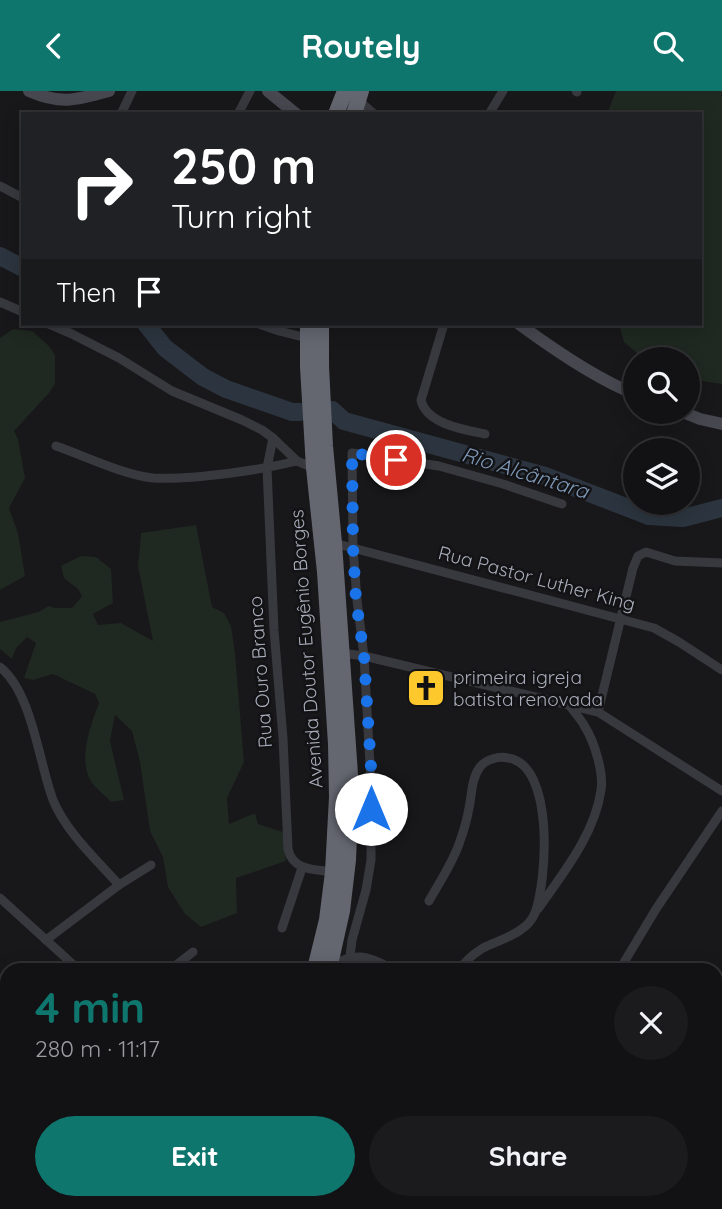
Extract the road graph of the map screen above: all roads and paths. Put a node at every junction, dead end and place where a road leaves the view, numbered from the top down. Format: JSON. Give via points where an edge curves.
{"nodes":[{"id":1,"x":29,"y":91,"type":"edge"},
{"id":2,"x":109,"y":91,"type":"edge"},
{"id":3,"x":132,"y":91,"type":"edge"},
{"id":4,"x":250,"y":91,"type":"edge"},
{"id":5,"x":268,"y":91,"type":"edge"},
{"id":6,"x":503,"y":91,"type":"edge"},
{"id":7,"x":354,"y":99,"type":"edge"},
{"id":8,"x":122,"y":112,"type":"edge"},
{"id":9,"x":239,"y":112,"type":"edge"},
{"id":10,"x":294,"y":112,"type":"edge"},
{"id":11,"x":339,"y":112,"type":"edge"},
{"id":12,"x":371,"y":112,"type":"edge"},
{"id":13,"x":490,"y":112,"type":"edge"},
{"id":14,"x":0,"y":186,"type":"edge"},
{"id":15,"x":21,"y":197,"type":"edge"},
{"id":16,"x":0,"y":302,"type":"edge"},
{"id":17,"x":21,"y":311,"type":"edge"},
{"id":18,"x":53,"y":326,"type":"edge"},
{"id":19,"x":265,"y":326,"type":"edge"},
{"id":20,"x":321,"y":326,"type":"edge"},
{"id":21,"x":443,"y":326,"type":"edge"},
{"id":22,"x":522,"y":326,"type":"edge"},
{"id":23,"x":307,"y":331,"type":"edge"},
{"id":24,"x":314,"y":366,"type":"junction"},
{"id":25,"x":623,"y":388,"type":"edge"},
{"id":26,"x":700,"y":417,"type":"edge"},
{"id":27,"x":722,"y":424,"type":"edge"},
{"id":28,"x":485,"y":434,"type":"dead end"},
{"id":29,"x":273,"y":437,"type":"junction"},
{"id":30,"x":57,"y":446,"type":"dead end"},
{"id":31,"x":319,"y":446,"type":"junction"},
{"id":32,"x":297,"y":461,"type":"junction"},
{"id":33,"x":267,"y":468,"type":"junction"},
{"id":34,"x":314,"y":468,"type":"junction"},
{"id":35,"x":562,"y":504,"type":"dead end"},
{"id":36,"x":334,"y":543,"type":"junction"},
{"id":37,"x":353,"y":547,"type":"junction"},
{"id":38,"x":722,"y":563,"type":"edge"},
{"id":39,"x":621,"y":619,"type":"junction"},
{"id":40,"x":341,"y":653,"type":"junction"},
{"id":41,"x":364,"y":656,"type":"junction"},
{"id":42,"x":0,"y":667,"type":"edge"},
{"id":43,"x":722,"y":670,"type":"edge"},
{"id":44,"x":569,"y":705,"type":"junction"},
{"id":45,"x":598,"y":712,"type":"junction"},
{"id":46,"x":372,"y":783,"type":"junction"},
{"id":47,"x":351,"y":789,"type":"junction"},
{"id":48,"x":722,"y":791,"type":"edge"},
{"id":49,"x":722,"y":811,"type":"edge"},
{"id":50,"x":151,"y":865,"type":"dead end"},
{"id":51,"x":302,"y":868,"type":"junction"},
{"id":52,"x":333,"y":872,"type":"junction"},
{"id":53,"x":119,"y":885,"type":"junction"},
{"id":54,"x":0,"y":898,"type":"edge"},
{"id":55,"x":429,"y":901,"type":"dead end"},
{"id":56,"x":535,"y":914,"type":"junction"},
{"id":57,"x":282,"y":928,"type":"dead end"},
{"id":58,"x":46,"y":940,"type":"junction"},
{"id":59,"x":193,"y":952,"type":"dead end"},
{"id":60,"x":350,"y":956,"type":"junction"},
{"id":61,"x":71,"y":963,"type":"edge"},
{"id":62,"x":179,"y":963,"type":"edge"},
{"id":63,"x":316,"y":963,"type":"edge"},
{"id":64,"x":331,"y":963,"type":"edge"},
{"id":65,"x":337,"y":963,"type":"edge"},
{"id":66,"x":380,"y":963,"type":"edge"},
{"id":67,"x":465,"y":963,"type":"edge"},
{"id":68,"x":624,"y":963,"type":"edge"}],
"edges":[{"from":1,"to":2,"type":"street","via":[[47,99],[76,100]]},
{"from":3,"to":8,"type":"street"},
{"from":4,"to":9,"type":"street"},
{"from":5,"to":10,"type":"street"},
{"from":6,"to":13,"type":"street"},
{"from":7,"to":11,"type":"highway"},
{"from":7,"to":12,"type":"street"},
{"from":14,"to":15,"type":"street"},
{"from":16,"to":17,"type":"street"},
{"from":18,"to":29,"type":"street","via":[[119,358],[172,391],[242,419]]},
{"from":19,"to":23,"type":"street"},
{"from":20,"to":24,"type":"highway","name":"Avenida Doutor Eugênio Borges"},
{"from":21,"to":28,"type":"street","via":[[421,400],[434,418]]},
{"from":22,"to":25,"type":"street"},
{"from":23,"to":24,"type":"highway","name":"Avenida Doutor Eugênio Borges"},
{"from":24,"to":31,"type":"highway","name":"Avenida Doutor Eugênio Borges"},
{"from":26,"to":27,"type":"street"},
{"from":29,"to":32,"type":"street"},
{"from":29,"to":33,"type":"street","name":"Rua Ouro Branco"},
{"from":30,"to":33,"type":"street","via":[[153,478]]},
{"from":31,"to":34,"type":"highway","name":"Avenida Doutor Eugênio Borges"},
{"from":31,"to":36,"type":"highway","name":"Avenida Doutor Eugênio Borges"},
{"from":32,"to":33,"type":"street"},
{"from":32,"to":34,"type":"street"},
{"from":33,"to":51,"type":"street","name":"Rua Ouro Branco","via":[[288,849],[293,862]]},
{"from":34,"to":52,"type":"highway","name":"Avenida Doutor Eugênio Borges","via":[[336,744]]},
{"from":35,"to":37,"type":"street","via":[[439,466],[352,453]]},
{"from":36,"to":37,"type":"street","name":"Rua Pastor Luther King"},
{"from":36,"to":40,"type":"highway","name":"Avenida Doutor Eugênio Borges"},
{"from":37,"to":39,"type":"street","name":"Rua Pastor Luther King"},
{"from":37,"to":41,"type":"street"},
{"from":38,"to":39,"type":"street","via":[[675,561],[646,552],[638,557]]},
{"from":39,"to":43,"type":"street","name":"Rua Pastor Luther King","via":[[654,628]]},
{"from":39,"to":45,"type":"street"},
{"from":40,"to":41,"type":"street"},
{"from":40,"to":47,"type":"highway","name":"Avenida Doutor Eugênio Borges"},
{"from":41,"to":44,"type":"street"},
{"from":41,"to":46,"type":"street"},
{"from":42,"to":53,"type":"street","via":[[20,693],[54,801],[67,826]]},
{"from":44,"to":45,"type":"street"},
{"from":44,"to":56,"type":"street","via":[[586,727],[602,787],[587,834]]},
{"from":45,"to":48,"type":"street"},
{"from":46,"to":47,"type":"street"},
{"from":46,"to":60,"type":"street","via":[[371,859]]},
{"from":47,"to":64,"type":"highway","name":"Avenida Doutor Eugênio Borges","via":[[348,860]]},
{"from":49,"to":68,"type":"street"},
{"from":50,"to":53,"type":"street"},
{"from":51,"to":52,"type":"street"},
{"from":51,"to":57,"type":"street"},
{"from":52,"to":63,"type":"highway","name":"Avenida Doutor Eugênio Borges"},
{"from":53,"to":58,"type":"street"},
{"from":54,"to":58,"type":"street"},
{"from":55,"to":56,"type":"street","via":[[459,846],[480,767],[503,757],[517,759],[529,769],[541,810],[545,849]]},
{"from":56,"to":67,"type":"street","via":[[519,931],[483,948]]},
{"from":58,"to":61,"type":"street"},
{"from":59,"to":62,"type":"street"},
{"from":60,"to":65,"type":"street"},
{"from":60,"to":66,"type":"street"}]}
